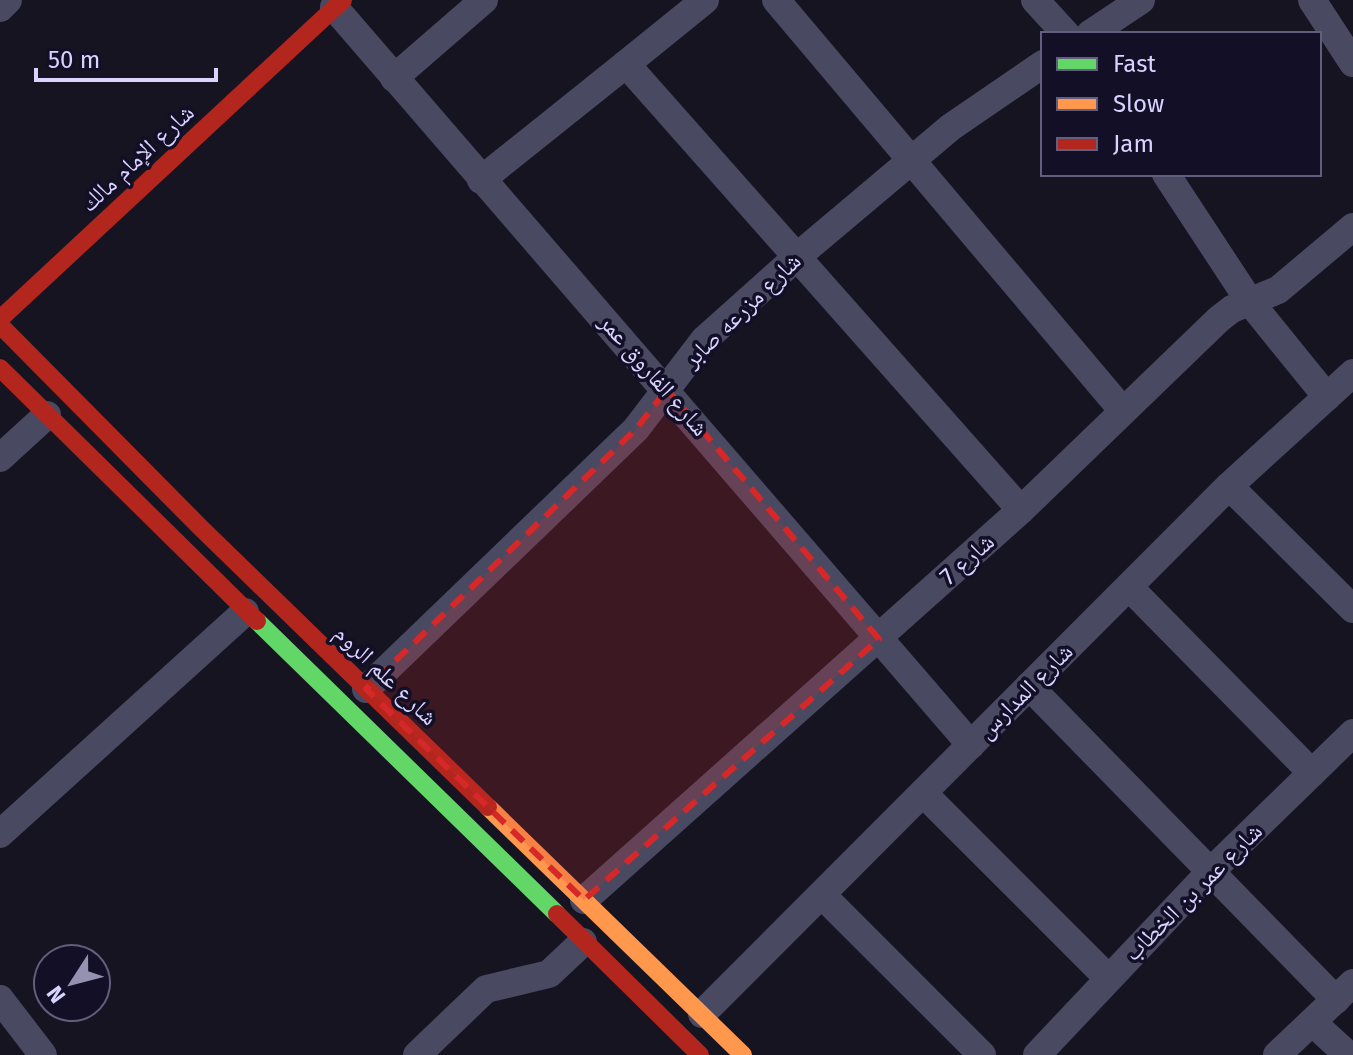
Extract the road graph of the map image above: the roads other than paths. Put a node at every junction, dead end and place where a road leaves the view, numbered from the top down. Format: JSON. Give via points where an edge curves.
{"nodes":[{"id":1,"x":8,"y":0,"type":"edge"},
{"id":2,"x":484,"y":0,"type":"edge"},
{"id":3,"x":705,"y":0,"type":"edge"},
{"id":4,"x":776,"y":0,"type":"edge"},
{"id":5,"x":1035,"y":0,"type":"edge"},
{"id":6,"x":1141,"y":0,"type":"edge"},
{"id":7,"x":1312,"y":0,"type":"edge"},
{"id":8,"x":338,"y":4,"type":"edge"},
{"id":9,"x":0,"y":8,"type":"edge"},
{"id":10,"x":1064,"y":32,"type":"edge"},
{"id":11,"x":1093,"y":32,"type":"edge"},
{"id":12,"x":1353,"y":63,"type":"edge"},
{"id":13,"x":626,"y":64,"type":"junction"},
{"id":14,"x":1041,"y":65,"type":"edge"},
{"id":15,"x":394,"y":78,"type":"junction"},
{"id":16,"x":912,"y":160,"type":"junction"},
{"id":17,"x":1167,"y":176,"type":"edge"},
{"id":18,"x":481,"y":180,"type":"junction"},
{"id":19,"x":1353,"y":227,"type":"edge"},
{"id":20,"x":799,"y":255,"type":"junction"},
{"id":21,"x":1250,"y":302,"type":"junction"},
{"id":22,"x":0,"y":322,"type":"edge"},
{"id":23,"x":0,"y":368,"type":"edge"},
{"id":24,"x":1353,"y":373,"type":"edge"},
{"id":25,"x":667,"y":389,"type":"junction"},
{"id":26,"x":1327,"y":397,"type":"junction"},
{"id":27,"x":1123,"y":411,"type":"junction"},
{"id":28,"x":47,"y":415,"type":"junction"},
{"id":29,"x":0,"y":458,"type":"edge"},
{"id":30,"x":1229,"y":486,"type":"junction"},
{"id":31,"x":1021,"y":510,"type":"junction"},
{"id":32,"x":200,"y":527,"type":"junction"},
{"id":33,"x":180,"y":549,"type":"junction"},
{"id":34,"x":1129,"y":587,"type":"junction"},
{"id":35,"x":1353,"y":609,"type":"edge"},
{"id":36,"x":245,"y":612,"type":"junction"},
{"id":37,"x":879,"y":639,"type":"junction"},
{"id":38,"x":1029,"y":686,"type":"junction"},
{"id":39,"x":366,"y":689,"type":"junction"},
{"id":40,"x":1353,"y":733,"type":"edge"},
{"id":41,"x":971,"y":745,"type":"junction"},
{"id":42,"x":1312,"y":773,"type":"junction"},
{"id":43,"x":923,"y":793,"type":"junction"},
{"id":44,"x":0,"y":834,"type":"edge"},
{"id":45,"x":1210,"y":872,"type":"junction"},
{"id":46,"x":822,"y":895,"type":"junction"},
{"id":47,"x":584,"y":900,"type":"junction"},
{"id":48,"x":583,"y":942,"type":"junction"},
{"id":49,"x":644,"y":957,"type":"junction"},
{"id":50,"x":1108,"y":978,"type":"junction"},
{"id":51,"x":623,"y":980,"type":"junction"},
{"id":52,"x":1344,"y":991,"type":"edge"},
{"id":53,"x":0,"y":999,"type":"edge"},
{"id":54,"x":702,"y":1014,"type":"junction"},
{"id":55,"x":1336,"y":1034,"type":"edge"},
{"id":56,"x":43,"y":1055,"type":"edge"},
{"id":57,"x":417,"y":1055,"type":"edge"},
{"id":58,"x":700,"y":1055,"type":"edge"},
{"id":59,"x":743,"y":1055,"type":"edge"},
{"id":60,"x":982,"y":1055,"type":"edge"},
{"id":61,"x":1037,"y":1055,"type":"edge"},
{"id":62,"x":1277,"y":1055,"type":"edge"}],
"edges":[{"from":1,"to":9,"type":"street"},
{"from":2,"to":15,"type":"street"},
{"from":3,"to":13,"type":"street"},
{"from":4,"to":16,"type":"street"},
{"from":5,"to":10,"type":"street"},
{"from":6,"to":11,"type":"street"},
{"from":7,"to":12,"type":"street"},
{"from":8,"to":15,"type":"street","name":"شارع الفاروق عمر"},
{"from":8,"to":22,"type":"street","name":"شارع الإمام مالك"},
{"from":13,"to":18,"type":"street"},
{"from":13,"to":20,"type":"street"},
{"from":14,"to":16,"type":"street","name":"شارع مزرعه صابر"},
{"from":15,"to":18,"type":"street","name":"شارع الفاروق عمر"},
{"from":16,"to":20,"type":"street","name":"شارع مزرعه صابر"},
{"from":16,"to":27,"type":"street"},
{"from":17,"to":21,"type":"street"},
{"from":18,"to":25,"type":"street","name":"شارع الفاروق عمر"},
{"from":19,"to":21,"type":"street","name":"شارع 7","via":[[1278,290]]},
{"from":20,"to":25,"type":"street","name":"شارع مزرعه صابر","via":[[704,340]]},
{"from":20,"to":31,"type":"street"},
{"from":21,"to":26,"type":"street"},
{"from":21,"to":27,"type":"street","name":"شارع 7","via":[[1219,319]]},
{"from":22,"to":32,"type":"street","name":"شارع علم الروم"},
{"from":23,"to":28,"type":"street"},
{"from":24,"to":26,"type":"street","name":"شارع المدارس"},
{"from":25,"to":37,"type":"street","name":"شارع الفاروق عمر"},
{"from":25,"to":39,"type":"street","name":"شارع مزرعه صابر","via":[[636,429]]},
{"from":26,"to":30,"type":"street","name":"شارع المدارس"},
{"from":27,"to":31,"type":"street","name":"شارع 7"},
{"from":28,"to":29,"type":"street"},
{"from":28,"to":33,"type":"street"},
{"from":30,"to":34,"type":"street","name":"شارع المدارس"},
{"from":30,"to":35,"type":"street"},
{"from":31,"to":37,"type":"street","name":"شارع 7"},
{"from":32,"to":33,"type":"street"},
{"from":32,"to":39,"type":"street","name":"شارع علم الروم"},
{"from":33,"to":36,"type":"street"},
{"from":34,"to":38,"type":"street","name":"شارع المدارس"},
{"from":34,"to":42,"type":"street"},
{"from":36,"to":44,"type":"street"},
{"from":36,"to":48,"type":"street"},
{"from":37,"to":41,"type":"street","name":"شارع الفاروق عمر"},
{"from":37,"to":47,"type":"street","name":"شارع 7"},
{"from":38,"to":41,"type":"street","name":"شارع المدارس"},
{"from":38,"to":45,"type":"street"},
{"from":39,"to":47,"type":"street","name":"شارع علم الروم"},
{"from":40,"to":42,"type":"street","name":"شارع عمر بن الخطاب"},
{"from":41,"to":43,"type":"street","name":"شارع المدارس"},
{"from":42,"to":45,"type":"street","name":"شارع عمر بن الخطاب"},
{"from":43,"to":46,"type":"street","name":"شارع المدارس"},
{"from":43,"to":50,"type":"street"},
{"from":45,"to":50,"type":"street","name":"شارع عمر بن الخطاب"},
{"from":45,"to":52,"type":"street"},
{"from":46,"to":54,"type":"street","name":"شارع المدارس"},
{"from":46,"to":60,"type":"street"},
{"from":47,"to":49,"type":"street","name":"شارع علم الروم"},
{"from":48,"to":51,"type":"street"},
{"from":48,"to":57,"type":"street","via":[[549,974],[486,989]]},
{"from":49,"to":51,"type":"street"},
{"from":49,"to":54,"type":"street","name":"شارع علم الروم"},
{"from":50,"to":61,"type":"street","name":"شارع عمر بن الخطاب"},
{"from":51,"to":58,"type":"street"},
{"from":52,"to":55,"type":"street"},
{"from":53,"to":56,"type":"street"},
{"from":54,"to":59,"type":"street","name":"شارع علم الروم"},
{"from":55,"to":62,"type":"street"}]}
